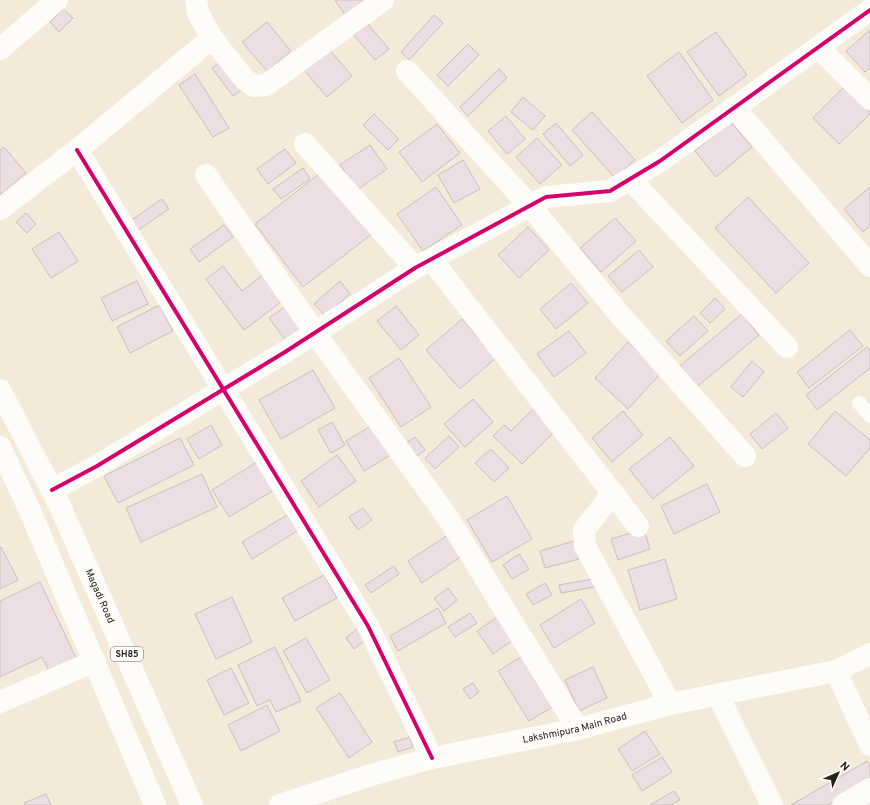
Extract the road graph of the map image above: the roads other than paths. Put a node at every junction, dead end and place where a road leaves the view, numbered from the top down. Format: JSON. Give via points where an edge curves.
{"nodes":[{"id":1,"x":57,"y":0,"type":"edge"},
{"id":2,"x":196,"y":0,"type":"edge"},
{"id":3,"x":383,"y":0,"type":"edge"},
{"id":4,"x":870,"y":10,"type":"edge"},
{"id":5,"x":212,"y":38,"type":"junction"},
{"id":6,"x":818,"y":47,"type":"junction"},
{"id":7,"x":0,"y":49,"type":"edge"},
{"id":8,"x":407,"y":71,"type":"dead end"},
{"id":9,"x":870,"y":99,"type":"edge"},
{"id":10,"x":734,"y":108,"type":"junction"},
{"id":11,"x":305,"y":144,"type":"dead end"},
{"id":12,"x":76,"y":150,"type":"junction"},
{"id":13,"x":206,"y":175,"type":"dead end"},
{"id":14,"x":630,"y":179,"type":"junction"},
{"id":15,"x":530,"y":206,"type":"junction"},
{"id":16,"x":0,"y":209,"type":"edge"},
{"id":17,"x":423,"y":264,"type":"junction"},
{"id":18,"x":870,"y":266,"type":"edge"},
{"id":19,"x":315,"y":333,"type":"junction"},
{"id":20,"x":787,"y":347,"type":"dead end"},
{"id":21,"x":0,"y":390,"type":"edge"},
{"id":22,"x":224,"y":390,"type":"junction"},
{"id":23,"x":859,"y":403,"type":"dead end"},
{"id":24,"x":870,"y":416,"type":"edge"},
{"id":25,"x":0,"y":447,"type":"edge"},
{"id":26,"x":745,"y":456,"type":"dead end"},
{"id":27,"x":52,"y":490,"type":"junction"},
{"id":28,"x":613,"y":493,"type":"junction"},
{"id":29,"x":638,"y":526,"type":"dead end"},
{"id":30,"x":870,"y":654,"type":"edge"},
{"id":31,"x":95,"y":661,"type":"junction"},
{"id":32,"x":836,"y":671,"type":"junction"},
{"id":33,"x":718,"y":695,"type":"junction"},
{"id":34,"x":0,"y":702,"type":"edge"},
{"id":35,"x":670,"y":704,"type":"junction"},
{"id":36,"x":578,"y":729,"type":"junction"},
{"id":37,"x":870,"y":745,"type":"edge"},
{"id":38,"x":432,"y":758,"type":"junction"},
{"id":39,"x":870,"y":790,"type":"edge"},
{"id":40,"x":155,"y":805,"type":"edge"},
{"id":41,"x":192,"y":805,"type":"edge"},
{"id":42,"x":280,"y":805,"type":"edge"},
{"id":43,"x":772,"y":805,"type":"edge"},
{"id":44,"x":843,"y":805,"type":"edge"}],
"edges":[{"from":1,"to":7,"type":"street"},
{"from":2,"to":5,"type":"street","via":[[198,13]]},
{"from":3,"to":5,"type":"street","via":[[266,85],[254,86],[245,80]]},
{"from":4,"to":6,"type":"street"},
{"from":5,"to":12,"type":"street"},
{"from":6,"to":9,"type":"street"},
{"from":6,"to":10,"type":"street"},
{"from":8,"to":15,"type":"street"},
{"from":10,"to":14,"type":"street","via":[[660,161]]},
{"from":10,"to":18,"type":"street"},
{"from":11,"to":17,"type":"street"},
{"from":12,"to":16,"type":"street"},
{"from":12,"to":22,"type":"street"},
{"from":13,"to":19,"type":"street"},
{"from":14,"to":15,"type":"street","via":[[610,191],[546,197]]},
{"from":14,"to":20,"type":"street"},
{"from":15,"to":17,"type":"street"},
{"from":15,"to":26,"type":"street","via":[[621,316]]},
{"from":17,"to":19,"type":"street"},
{"from":17,"to":28,"type":"street"},
{"from":19,"to":22,"type":"street"},
{"from":19,"to":36,"type":"street","via":[[448,518]]},
{"from":21,"to":27,"type":"street","name":"Magadi Road","number":"SH85"},
{"from":22,"to":27,"type":"street"},
{"from":22,"to":38,"type":"street","via":[[368,626]]},
{"from":23,"to":24,"type":"lane"},
{"from":25,"to":31,"type":"street","number":"SH85"},
{"from":27,"to":41,"type":"street","name":"Magadi Road","number":"SH85","via":[[124,647]]},
{"from":28,"to":29,"type":"street"},
{"from":28,"to":35,"type":"street","via":[[584,530],[585,546]]},
{"from":30,"to":32,"type":"street","name":"Lakshmipura Main Road"},
{"from":31,"to":34,"type":"street"},
{"from":31,"to":40,"type":"street","number":"SH85"},
{"from":32,"to":33,"type":"street","name":"Lakshmipura Main Road"},
{"from":32,"to":37,"type":"street"},
{"from":33,"to":35,"type":"street","name":"Lakshmipura Main Road"},
{"from":33,"to":43,"type":"street"},
{"from":35,"to":36,"type":"street","name":"Lakshmipura Main Road"},
{"from":36,"to":38,"type":"street","name":"Lakshmipura Main Road"},
{"from":38,"to":42,"type":"street","name":"Lakshmipura Main Road"},
{"from":39,"to":44,"type":"street"}]}
